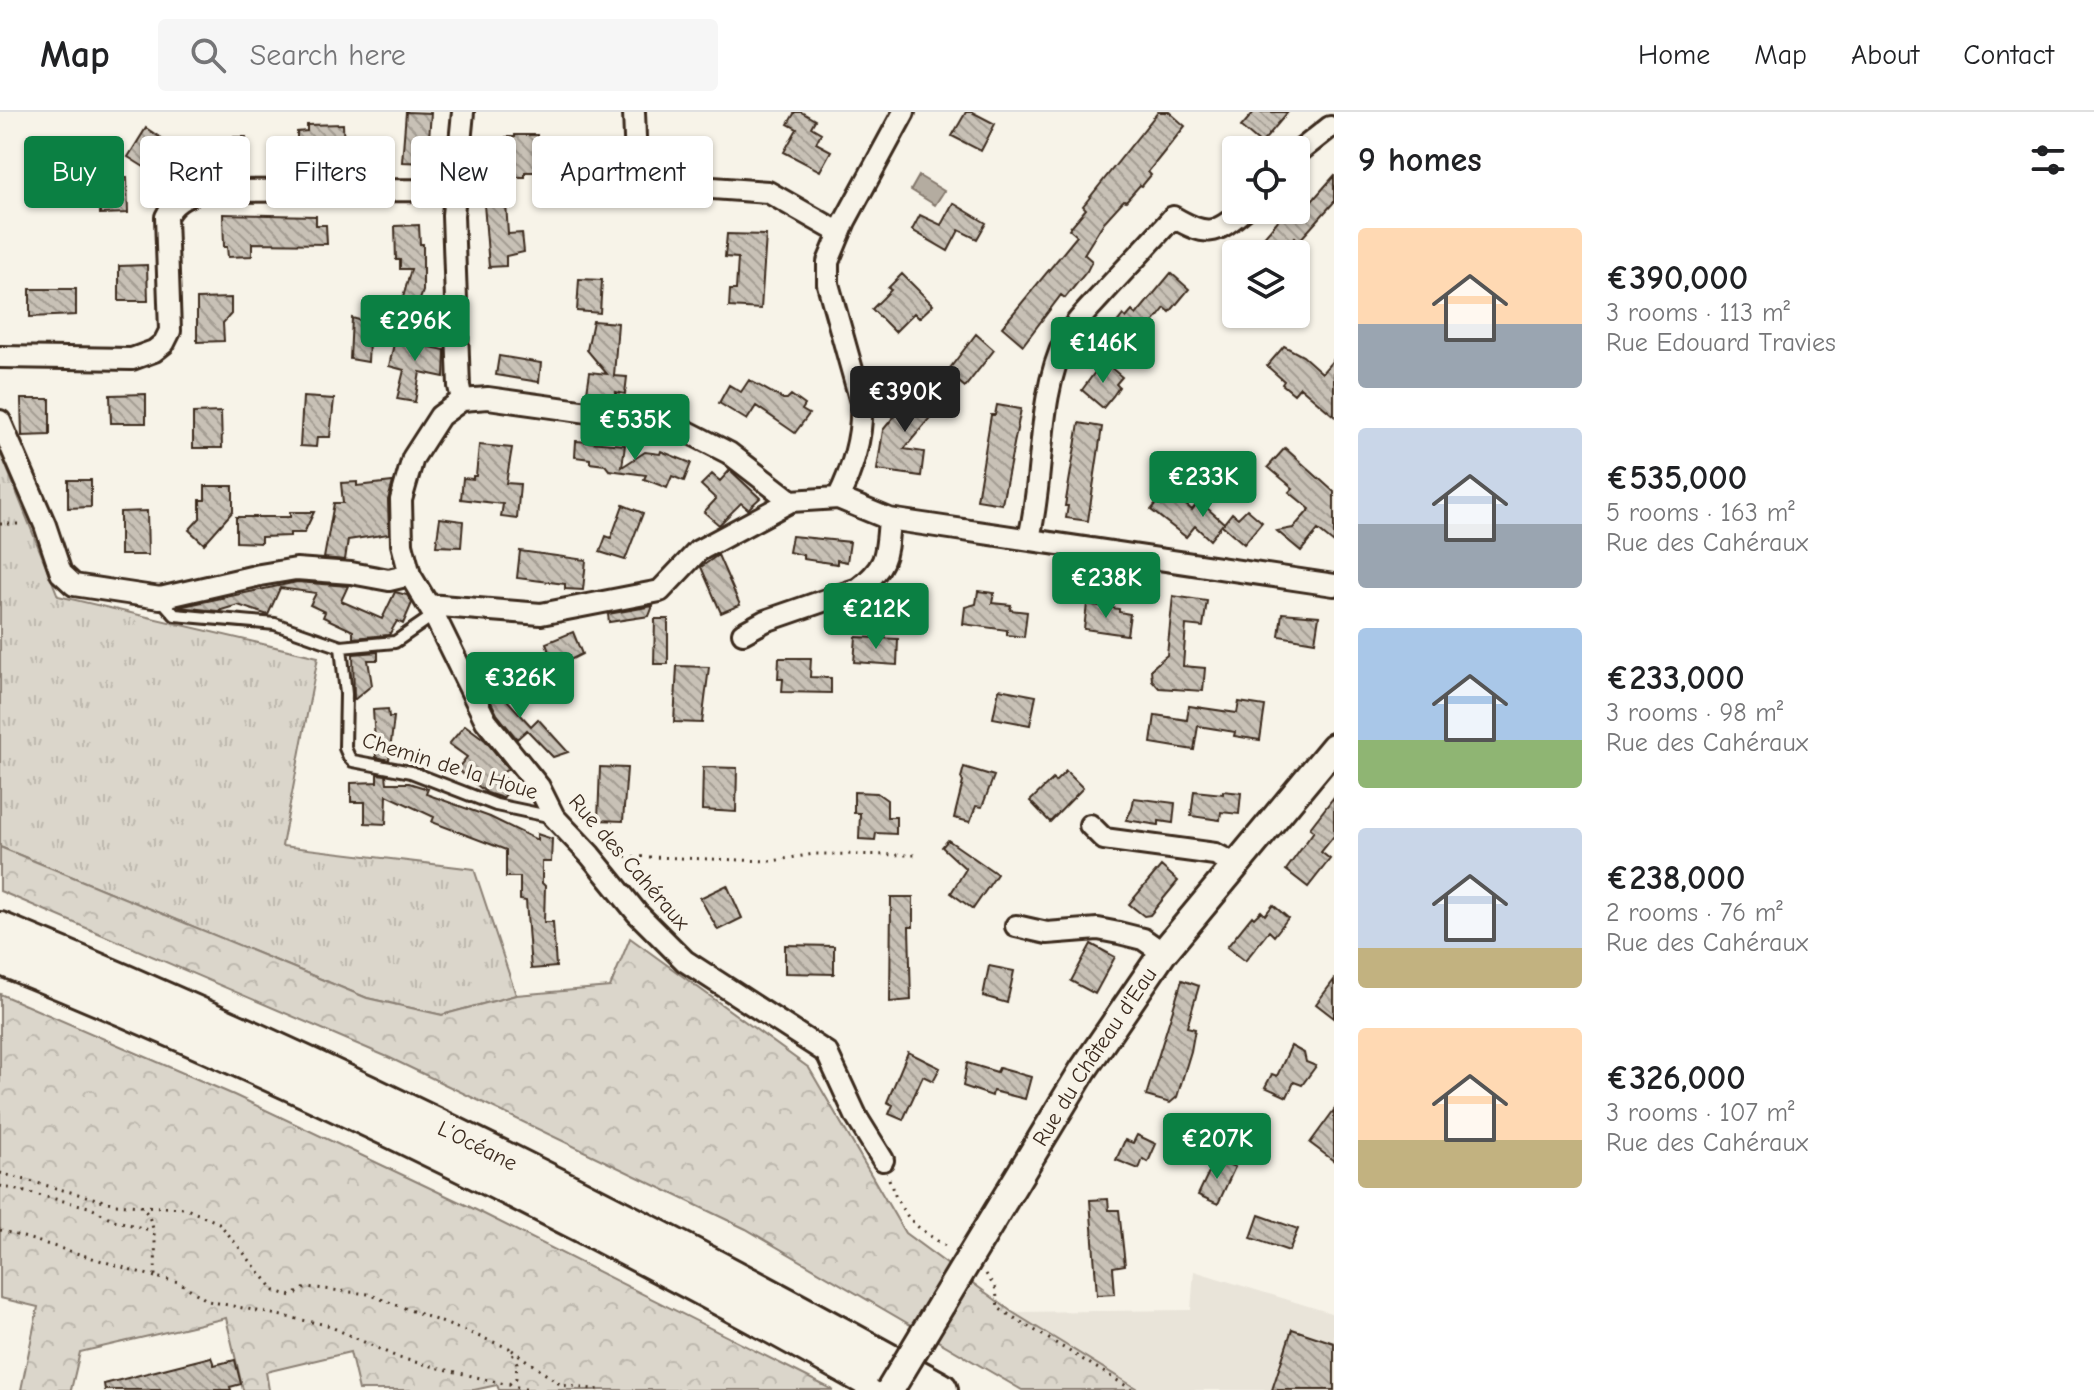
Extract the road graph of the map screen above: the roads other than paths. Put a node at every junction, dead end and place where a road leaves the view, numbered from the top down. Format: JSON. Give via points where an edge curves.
{"nodes":[{"id":1,"x":463,"y":112,"type":"edge"},
{"id":2,"x":634,"y":112,"type":"edge"},
{"id":3,"x":904,"y":112,"type":"edge"},
{"id":4,"x":1330,"y":127,"type":"dead end"},
{"id":5,"x":461,"y":136,"type":"edge"},
{"id":6,"x":1310,"y":143,"type":"edge"},
{"id":7,"x":411,"y":190,"type":"edge"},
{"id":8,"x":454,"y":208,"type":"edge"},
{"id":9,"x":1226,"y":224,"type":"edge"},
{"id":10,"x":840,"y":233,"type":"junction"},
{"id":11,"x":0,"y":357,"type":"edge"},
{"id":12,"x":462,"y":400,"type":"junction"},
{"id":13,"x":0,"y":421,"type":"edge"},
{"id":14,"x":838,"y":498,"type":"junction"},
{"id":15,"x":791,"y":501,"type":"junction"},
{"id":16,"x":889,"y":519,"type":"junction"},
{"id":17,"x":1029,"y":538,"type":"junction"},
{"id":18,"x":410,"y":575,"type":"junction"},
{"id":19,"x":1334,"y":585,"type":"edge"},
{"id":20,"x":160,"y":598,"type":"junction"},
{"id":21,"x":431,"y":610,"type":"junction"},
{"id":22,"x":743,"y":633,"type":"dead end"},
{"id":23,"x":341,"y":647,"type":"junction"},
{"id":24,"x":1334,"y":747,"type":"edge"},
{"id":25,"x":554,"y":817,"type":"junction"},
{"id":26,"x":1090,"y":825,"type":"dead end"},
{"id":27,"x":1235,"y":864,"type":"junction"},
{"id":28,"x":1016,"y":926,"type":"dead end"},
{"id":29,"x":0,"y":930,"type":"edge"},
{"id":30,"x":1163,"y":953,"type":"junction"},
{"id":31,"x":0,"y":957,"type":"edge"},
{"id":32,"x":883,"y":1160,"type":"road end"},
{"id":33,"x":889,"y":1390,"type":"edge"},
{"id":34,"x":940,"y":1390,"type":"edge"}],
"edges":[{"from":1,"to":5,"type":"street"},
{"from":2,"to":10,"type":"street","via":[[636,163],[643,183],[768,192]]},
{"from":3,"to":10,"type":"street"},
{"from":4,"to":6,"type":"street"},
{"from":7,"to":11,"type":"street","via":[[199,191],[170,208],[166,217],[170,331],[164,343],[132,359]]},
{"from":8,"to":12,"type":"street"},
{"from":9,"to":17,"type":"street","via":[[1198,232],[1173,217],[1067,336],[1046,409]]},
{"from":10,"to":14,"type":"street","via":[[828,262],[828,284],[862,422]]},
{"from":12,"to":15,"type":"street","via":[[488,398],[686,431],[729,453]]},
{"from":12,"to":18,"type":"street","name":"Rue des Cahéraux","via":[[440,416],[413,458],[401,500],[402,544]]},
{"from":13,"to":20,"type":"street","via":[[61,573],[74,585]]},
{"from":14,"to":15,"type":"street"},
{"from":14,"to":16,"type":"street"},
{"from":15,"to":21,"type":"street","via":[[698,551],[660,591],[541,614]]},
{"from":16,"to":17,"type":"street"},
{"from":16,"to":22,"type":"street","via":[[885,561],[871,579],[858,589]]},
{"from":17,"to":19,"type":"street"},
{"from":18,"to":20,"type":"street","via":[[389,580],[296,569]]},
{"from":18,"to":21,"type":"street","name":"Rue des Cahéraux"},
{"from":20,"to":23,"type":"lane","via":[[175,615],[275,624]]},
{"from":21,"to":23,"type":"lane","via":[[395,642]]},
{"from":21,"to":25,"type":"street","name":"Rue des Cahéraux","via":[[486,721],[539,787]]},
{"from":23,"to":25,"type":"lane","name":"Chemin de la Houe","via":[[345,748],[351,760],[411,772],[496,805]]},
{"from":24,"to":27,"type":"street","name":"Rue du Château d'Eau"},
{"from":25,"to":32,"type":"street","name":"Rue des Cahéraux","via":[[685,961],[827,1053]]},
{"from":26,"to":27,"type":"street","via":[[1104,839],[1215,854]]},
{"from":27,"to":30,"type":"street","name":"Rue du Château d'Eau"},
{"from":28,"to":30,"type":"street","via":[[1047,933],[1098,929],[1143,939]]},
{"from":29,"to":34,"type":"highway","name":"L’Océane","via":[[236,1032],[494,1154]]},
{"from":30,"to":33,"type":"street","name":"Rue du Château d'Eau","bridge":true,"via":[[1083,1070]]},
{"from":31,"to":33,"type":"highway","name":"L’Océane","via":[[450,1160]]}]}
